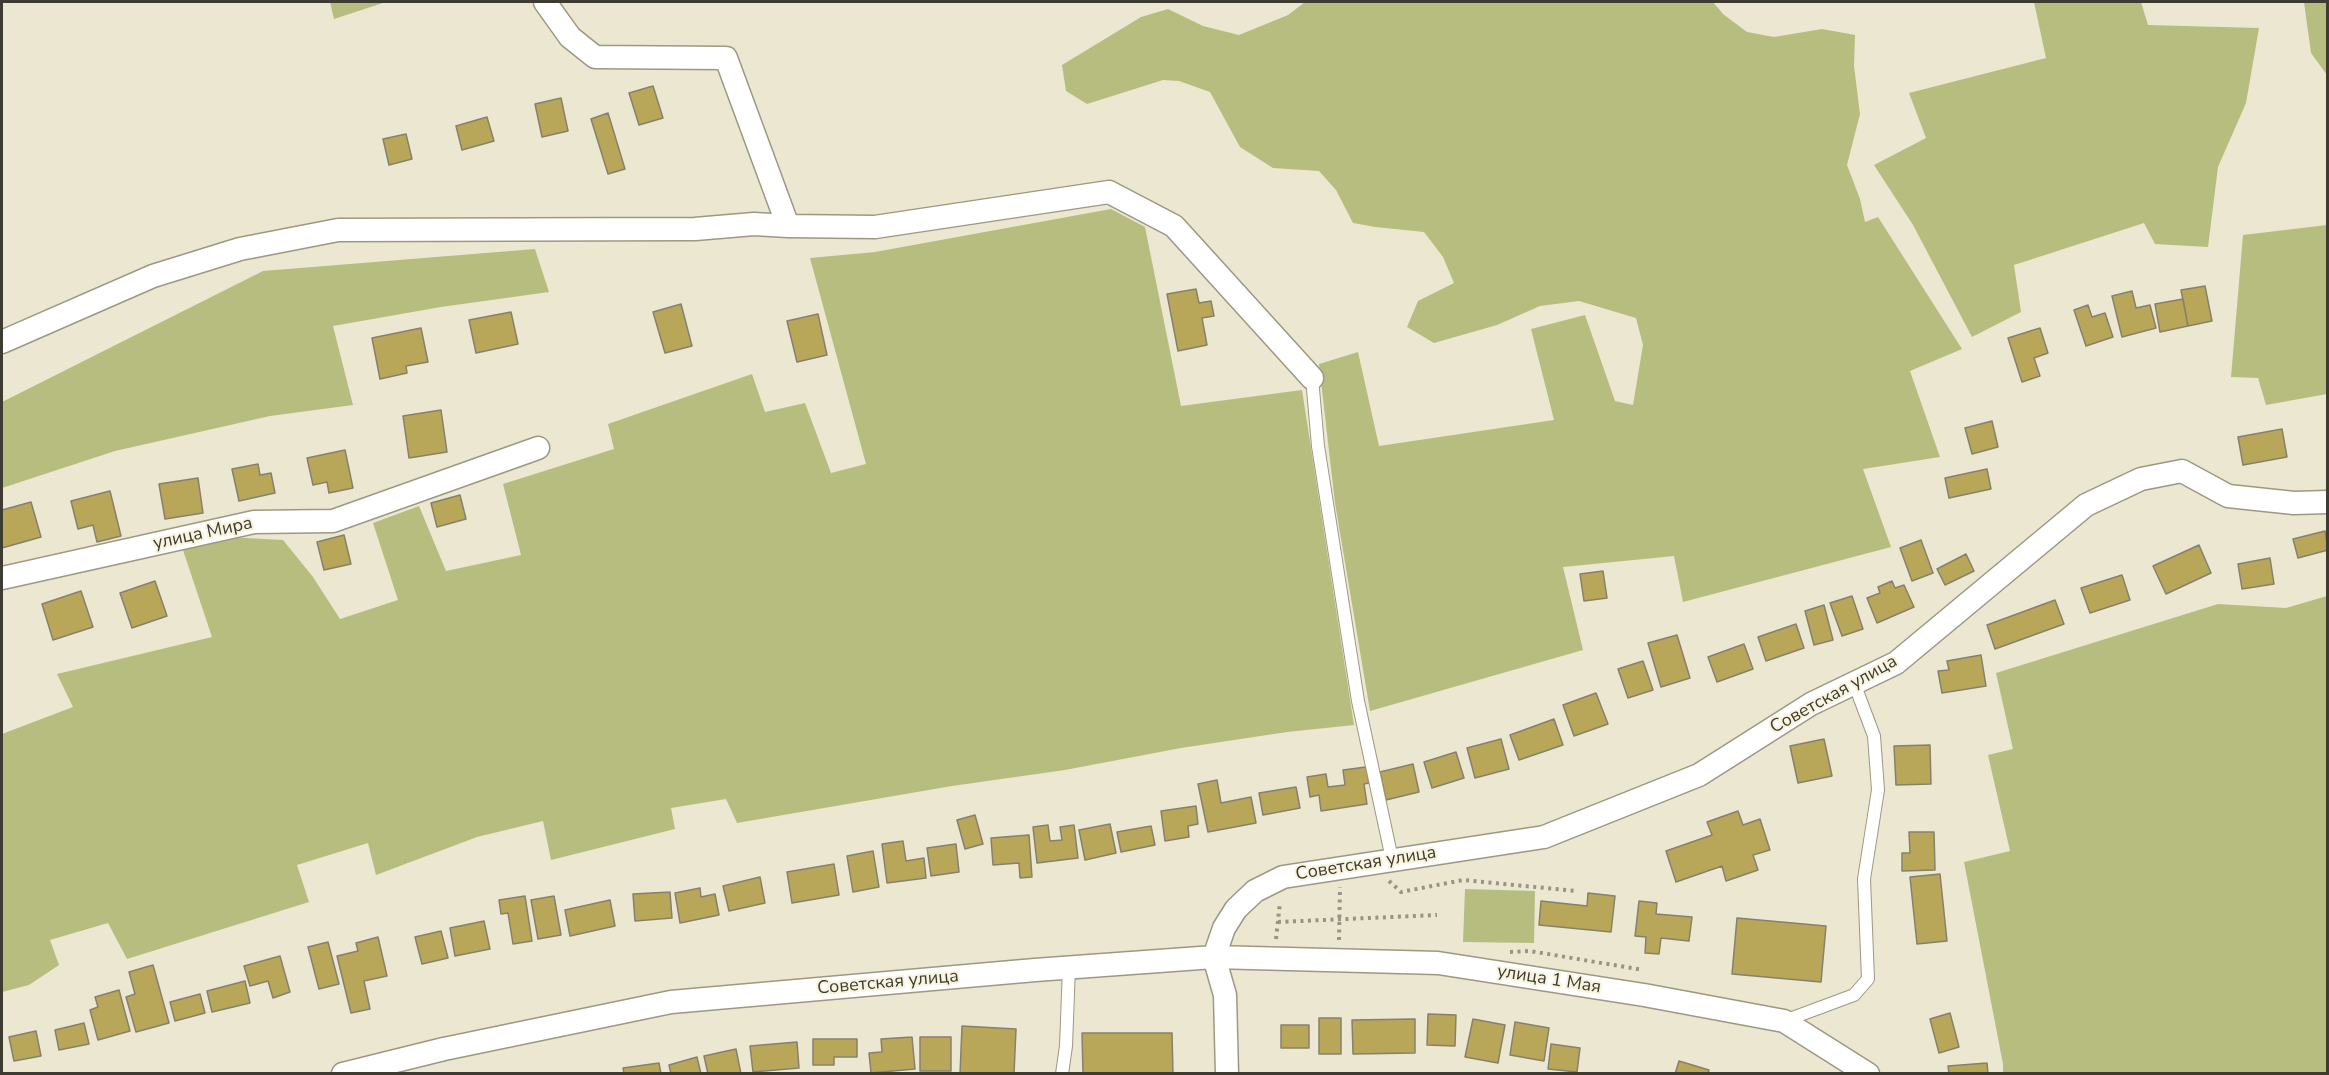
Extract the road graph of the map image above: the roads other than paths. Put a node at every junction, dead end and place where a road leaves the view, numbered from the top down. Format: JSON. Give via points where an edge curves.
{"nodes":[{"id":1,"x":545,"y":2,"type":"edge"},
{"id":2,"x":788,"y":226,"type":"junction"},
{"id":3,"x":2,"y":342,"type":"edge"},
{"id":4,"x":1312,"y":378,"type":"joint"},
{"id":5,"x":538,"y":448,"type":"dead end"},
{"id":6,"x":2328,"y":502,"type":"edge"},
{"id":7,"x":2,"y":578,"type":"edge"},
{"id":8,"x":1854,"y":683,"type":"junction"},
{"id":9,"x":1389,"y":868,"type":"junction"},
{"id":10,"x":1214,"y":957,"type":"junction"},
{"id":11,"x":1069,"y":968,"type":"junction"},
{"id":12,"x":1784,"y":1021,"type":"junction"},
{"id":13,"x":343,"y":1074,"type":"edge"},
{"id":14,"x":1062,"y":1074,"type":"edge"},
{"id":15,"x":1227,"y":1074,"type":"edge"},
{"id":16,"x":1868,"y":1074,"type":"edge"}],
"edges":[{"from":1,"to":2,"type":"street","via":[[570,36],[595,57],[726,58]]},
{"from":2,"to":3,"type":"street","via":[[338,230],[240,249],[153,276]]},
{"from":2,"to":4,"type":"street","via":[[874,227],[1109,192],[1174,226]]},
{"from":4,"to":9,"type":"lane","via":[[1318,446],[1358,701]]},
{"from":5,"to":7,"type":"street","name":"улица Мира","via":[[333,521],[254,522]]},
{"from":6,"to":8,"type":"street","name":"Советская улица","via":[[2294,503],[2228,496],[2182,471],[2141,479],[2086,505],[1896,663]]},
{"from":8,"to":9,"type":"street","name":"Советская улица","via":[[1810,704],[1699,775],[1544,837]]},
{"from":8,"to":12,"type":"lane","via":[[1874,736],[1878,789],[1864,879],[1868,979],[1854,995]]},
{"from":9,"to":10,"type":"street","name":"Советская улица","via":[[1283,877],[1254,891],[1224,928]]},
{"from":10,"to":11,"type":"street","name":"Советская улица"},
{"from":10,"to":12,"type":"street","name":"улица 1 Мая","via":[[1438,963]]},
{"from":10,"to":15,"type":"street","via":[[1225,994]]},
{"from":11,"to":13,"type":"street","name":"Советская улица","via":[[671,1002]]},
{"from":11,"to":14,"type":"lane"},
{"from":12,"to":16,"type":"street","name":"улица 1 Мая"}]}
